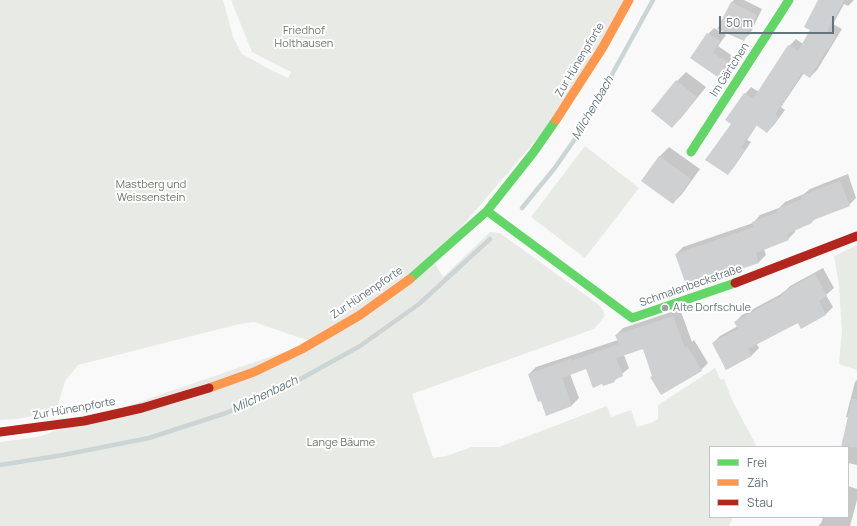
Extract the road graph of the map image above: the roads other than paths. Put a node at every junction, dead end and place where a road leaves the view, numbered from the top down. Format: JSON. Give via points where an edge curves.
{"nodes":[{"id":1,"x":628,"y":0,"type":"edge"},
{"id":2,"x":788,"y":0,"type":"edge"},
{"id":3,"x":691,"y":152,"type":"dead end"},
{"id":4,"x":487,"y":211,"type":"junction"},
{"id":5,"x":857,"y":236,"type":"edge"},
{"id":6,"x":0,"y":432,"type":"edge"}],
"edges":[{"from":1,"to":4,"type":"main road","name":"Zur Hünenpforte","via":[[603,47],[566,106]]},
{"from":2,"to":3,"type":"main road","name":"Im Gärtchen","via":[[746,70]]},
{"from":4,"to":5,"type":"main road","name":"Schmalenbeckstraße","via":[[632,318],[754,277]]},
{"from":4,"to":6,"type":"main road","name":"Zur Hünenpforte","via":[[407,282],[360,315],[302,349],[254,372],[142,408],[84,421]]}]}
